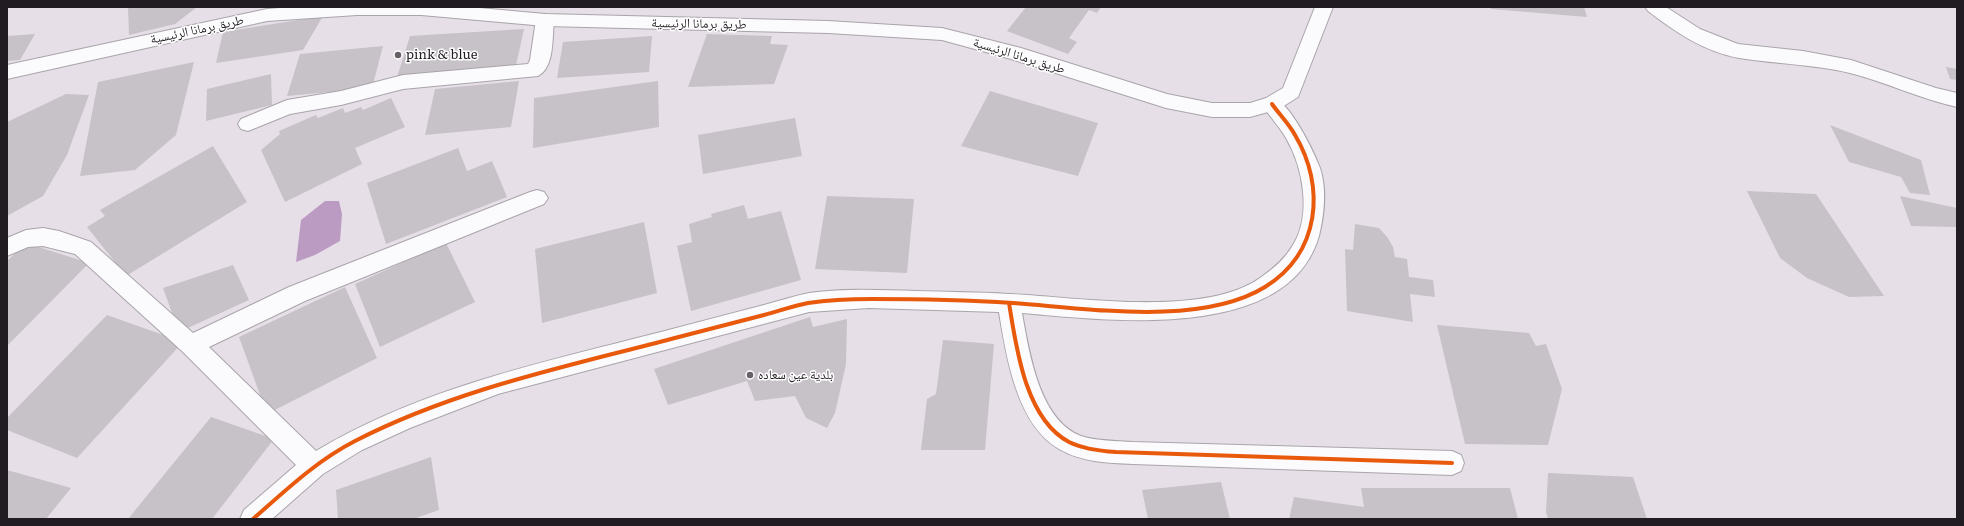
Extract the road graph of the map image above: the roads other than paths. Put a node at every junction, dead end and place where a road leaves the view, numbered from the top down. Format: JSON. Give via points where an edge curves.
{"nodes":[{"id":1,"x":1324,"y":7,"type":"edge"},
{"id":2,"x":1654,"y":7,"type":"edge"},
{"id":3,"x":544,"y":20,"type":"junction"},
{"id":4,"x":7,"y":72,"type":"edge"},
{"id":5,"x":1957,"y":100,"type":"edge"},
{"id":6,"x":1272,"y":104,"type":"junction"},
{"id":7,"x":248,"y":124,"type":"dead end"},
{"id":8,"x":537,"y":198,"type":"dead end"},
{"id":9,"x":7,"y":247,"type":"edge"},
{"id":10,"x":1009,"y":303,"type":"junction"},
{"id":11,"x":191,"y":345,"type":"junction"},
{"id":12,"x":1452,"y":463,"type":"dead end"},
{"id":13,"x":314,"y":466,"type":"junction"},
{"id":14,"x":253,"y":519,"type":"edge"}],
"edges":[{"from":1,"to":6,"type":"street","name":"طريق برمانا الرئيسية","via":[[1291,92]]},
{"from":2,"to":5,"type":"street","via":[[1678,26],[1723,48],[1828,62],[1866,71],[1913,89]]},
{"from":3,"to":4,"type":"street","name":"طريق برمانا الرئيسية","via":[[421,9],[357,9],[267,15]]},
{"from":3,"to":6,"type":"street","name":"طريق برمانا الرئيسية","via":[[828,27],[942,34],[1014,53],[1166,101],[1212,110],[1250,110]]},
{"from":3,"to":7,"type":"street","via":[[537,68],[403,82],[341,98],[286,108]]},
{"from":6,"to":10,"type":"street","via":[[1295,135],[1303,151],[1310,169],[1314,206],[1305,246],[1288,269],[1265,287],[1212,306],[1168,311],[1130,312]]},
{"from":8,"to":11,"type":"street","via":[[298,294]]},
{"from":9,"to":11,"type":"street","via":[[43,237],[83,248]]},
{"from":10,"to":12,"type":"street","via":[[1020,363],[1038,410],[1057,435],[1076,445],[1095,450],[1133,453]]},
{"from":10,"to":13,"type":"street","via":[[869,299],[809,303],[497,384],[401,420],[353,442]]},
{"from":11,"to":13,"type":"street"},
{"from":13,"to":14,"type":"street"}]}
